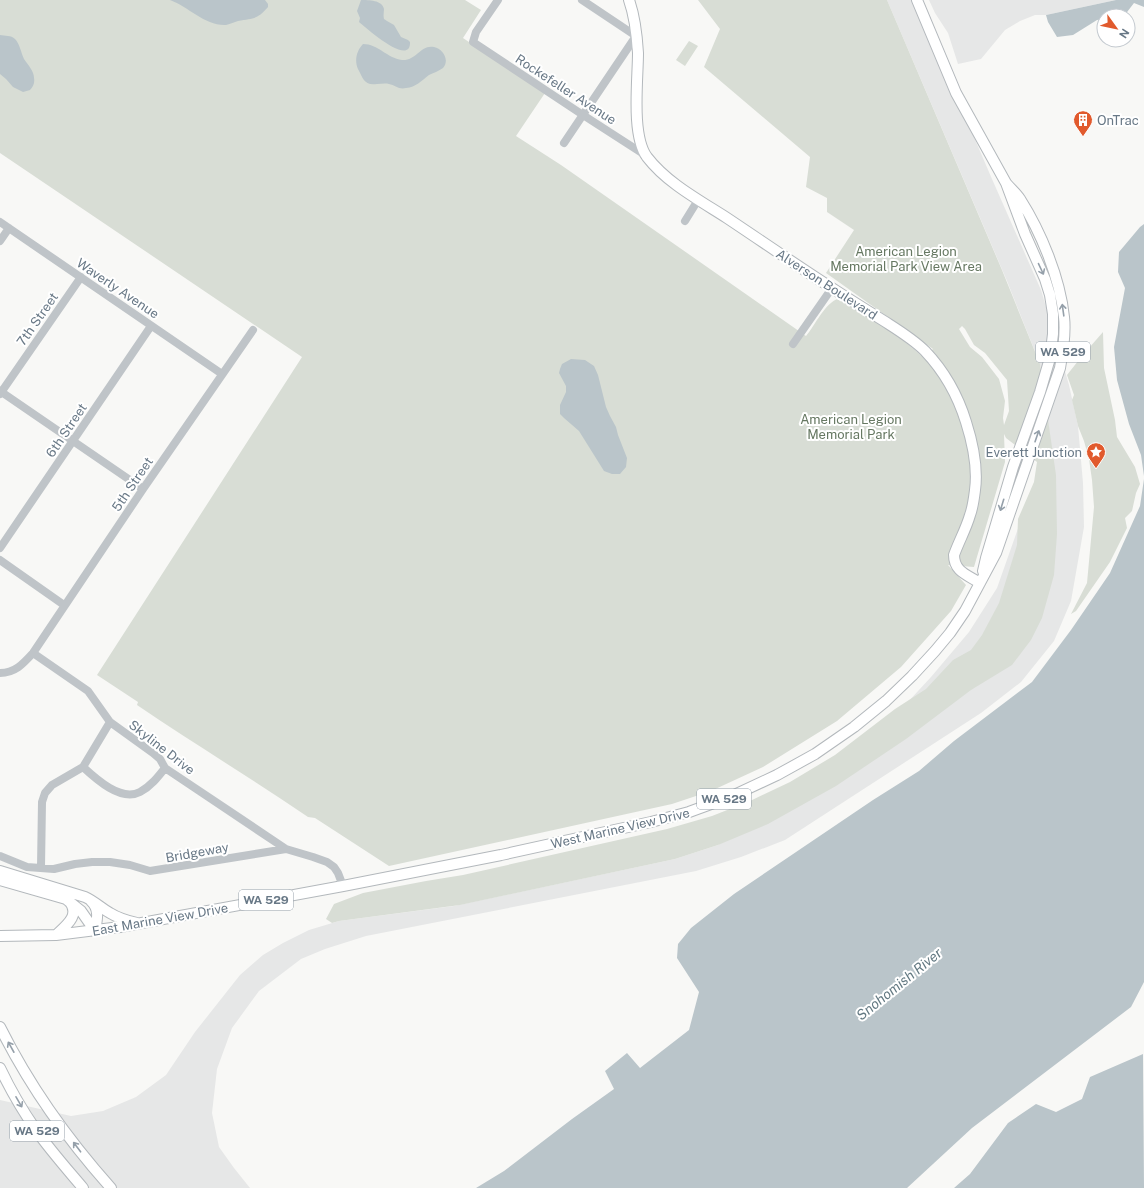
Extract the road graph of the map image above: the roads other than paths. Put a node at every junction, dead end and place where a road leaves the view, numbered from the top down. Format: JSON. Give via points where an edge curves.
{"nodes":[{"id":1,"x":498,"y":0,"type":"edge"},
{"id":2,"x":582,"y":0,"type":"edge"},
{"id":3,"x":629,"y":0,"type":"edge"},
{"id":4,"x":916,"y":0,"type":"edge"},
{"id":5,"x":636,"y":36,"type":"junction"},
{"id":6,"x":583,"y":115,"type":"junction"},
{"id":7,"x":564,"y":143,"type":"dead end"},
{"id":8,"x":646,"y":155,"type":"junction"},
{"id":9,"x":1006,"y":183,"type":"junction"},
{"id":10,"x":698,"y":200,"type":"junction"},
{"id":11,"x":685,"y":221,"type":"dead end"},
{"id":12,"x":0,"y":222,"type":"edge"},
{"id":13,"x":9,"y":228,"type":"junction"},
{"id":14,"x":0,"y":241,"type":"edge"},
{"id":15,"x":81,"y":278,"type":"junction"},
{"id":16,"x":832,"y":288,"type":"junction"},
{"id":17,"x":151,"y":326,"type":"junction"},
{"id":18,"x":252,"y":330,"type":"dead end"},
{"id":19,"x":793,"y":344,"type":"dead end"},
{"id":20,"x":222,"y":374,"type":"junction"},
{"id":21,"x":0,"y":393,"type":"edge"},
{"id":22,"x":73,"y":441,"type":"junction"},
{"id":23,"x":143,"y":488,"type":"junction"},
{"id":24,"x":0,"y":548,"type":"edge"},
{"id":25,"x":0,"y":560,"type":"edge"},
{"id":26,"x":980,"y":583,"type":"junction"},
{"id":27,"x":64,"y":604,"type":"junction"},
{"id":28,"x":33,"y":653,"type":"junction"},
{"id":29,"x":0,"y":673,"type":"edge"},
{"id":30,"x":110,"y":722,"type":"junction"},
{"id":31,"x":83,"y":767,"type":"junction"},
{"id":32,"x":165,"y":768,"type":"junction"},
{"id":33,"x":286,"y":849,"type":"junction"},
{"id":34,"x":0,"y":856,"type":"edge"},
{"id":35,"x":41,"y":868,"type":"junction"},
{"id":36,"x":0,"y":871,"type":"edge"},
{"id":37,"x":390,"y":876,"type":"joint"},
{"id":38,"x":0,"y":880,"type":"edge"},
{"id":39,"x":342,"y":886,"type":"junction"},
{"id":40,"x":85,"y":897,"type":"junction"},
{"id":41,"x":66,"y":899,"type":"junction"},
{"id":42,"x":141,"y":923,"type":"junction"},
{"id":43,"x":95,"y":931,"type":"junction"},
{"id":44,"x":56,"y":935,"type":"junction"},
{"id":45,"x":0,"y":936,"type":"edge"},
{"id":46,"x":0,"y":1027,"type":"edge"},
{"id":47,"x":0,"y":1068,"type":"edge"},
{"id":48,"x":82,"y":1188,"type":"edge"},
{"id":49,"x":111,"y":1188,"type":"edge"}],
"edges":[{"from":1,"to":6,"type":"street","name":"Rockefeller Avenue","via":[[476,32],[473,42]]},
{"from":2,"to":5,"type":"street"},
{"from":3,"to":5,"type":"main road","name":"Alverson Boulevard"},
{"from":4,"to":9,"type":"main road","name":"West Marine View Drive","number":"WA 529","via":[[956,93]]},
{"from":5,"to":6,"type":"street"},
{"from":5,"to":8,"type":"main road","name":"Alverson Boulevard","via":[[637,116]]},
{"from":6,"to":7,"type":"street"},
{"from":6,"to":8,"type":"street","name":"Rockefeller Avenue"},
{"from":8,"to":10,"type":"main road","name":"Alverson Boulevard","via":[[672,181]]},
{"from":9,"to":26,"type":"main road","name":"West Marine View Drive","number":"WA 529","one_way":true,"via":[[1050,295],[1053,334],[1050,358],[1013,467]]},
{"from":26,"to":9,"type":"main road","name":"West Marine View Drive","number":"WA 529","one_way":true,"via":[[996,553],[1064,351],[1065,318],[1059,285],[1037,231],[1020,198]]},
{"from":10,"to":11,"type":"street"},
{"from":10,"to":16,"type":"main road","name":"Alverson Boulevard"},
{"from":12,"to":13,"type":"street","name":"Waverly Avenue"},
{"from":13,"to":14,"type":"street"},
{"from":13,"to":15,"type":"street","name":"Waverly Avenue"},
{"from":15,"to":17,"type":"street","name":"Waverly Avenue"},
{"from":15,"to":21,"type":"street","name":"7th Street"},
{"from":16,"to":19,"type":"street"},
{"from":16,"to":26,"type":"main road","name":"Alverson Boulevard","via":[[914,341],[936,364],[955,394],[970,435],[976,469],[971,514],[955,551],[954,561],[956,567]]},
{"from":17,"to":20,"type":"street","name":"Waverly Avenue"},
{"from":17,"to":22,"type":"street","name":"6th Street"},
{"from":18,"to":20,"type":"street","name":"5th Street"},
{"from":20,"to":23,"type":"street","name":"5th Street"},
{"from":21,"to":22,"type":"street"},
{"from":22,"to":23,"type":"street"},
{"from":22,"to":24,"type":"street","name":"6th Street"},
{"from":23,"to":27,"type":"street","name":"5th Street"},
{"from":25,"to":27,"type":"street"},
{"from":26,"to":37,"type":"main road","name":"West Marine View Drive","number":"WA 529","via":[[950,633],[886,701],[815,754],[778,775],[730,797],[651,822]]},
{"from":27,"to":28,"type":"street","name":"5th Street"},
{"from":28,"to":29,"type":"street","name":"5th Street","via":[[17,669]]},
{"from":28,"to":30,"type":"street","name":"Skyline Drive","via":[[88,691]]},
{"from":30,"to":31,"type":"street"},
{"from":30,"to":32,"type":"street","name":"Skyline Drive","via":[[153,753]]},
{"from":31,"to":32,"type":"street","via":[[94,778],[116,792],[126,794],[134,794],[146,788]]},
{"from":31,"to":35,"type":"street","via":[[52,785],[44,793]]},
{"from":32,"to":33,"type":"street","name":"Skyline Drive"},
{"from":33,"to":35,"type":"street","name":"Bridgeway","via":[[150,871],[110,862],[75,864],[54,869]]},
{"from":33,"to":39,"type":"street","name":"Bridgeway","via":[[327,862],[338,873]]},
{"from":34,"to":35,"type":"street","name":"Bridgeway","via":[[27,867]]},
{"from":36,"to":40,"type":"main road"},
{"from":37,"to":39,"type":"main road","name":"East Marine View Drive","number":"WA 529"},
{"from":38,"to":41,"type":"main road"},
{"from":39,"to":42,"type":"main road","name":"East Marine View Drive","number":"WA 529"},
{"from":40,"to":42,"type":"main road","via":[[115,916]]},
{"from":40,"to":43,"type":"main road","via":[[97,909]]},
{"from":41,"to":43,"type":"main road","via":[[81,910]]},
{"from":41,"to":44,"type":"main road","via":[[71,903],[72,917],[68,925]]},
{"from":42,"to":43,"type":"main road","name":"East Marine View Drive","number":"WA 529"},
{"from":43,"to":44,"type":"main road","name":"East Marine View Drive","number":"WA 529"},
{"from":44,"to":45,"type":"main road","name":"East Marine View Drive","number":"WA 529"},
{"from":49,"to":46,"type":"main road","number":"WA 529","one_way":true,"via":[[65,1131],[22,1066]]},
{"from":47,"to":48,"type":"main road","number":"WA 529","one_way":true,"via":[[36,1129]]}]}
